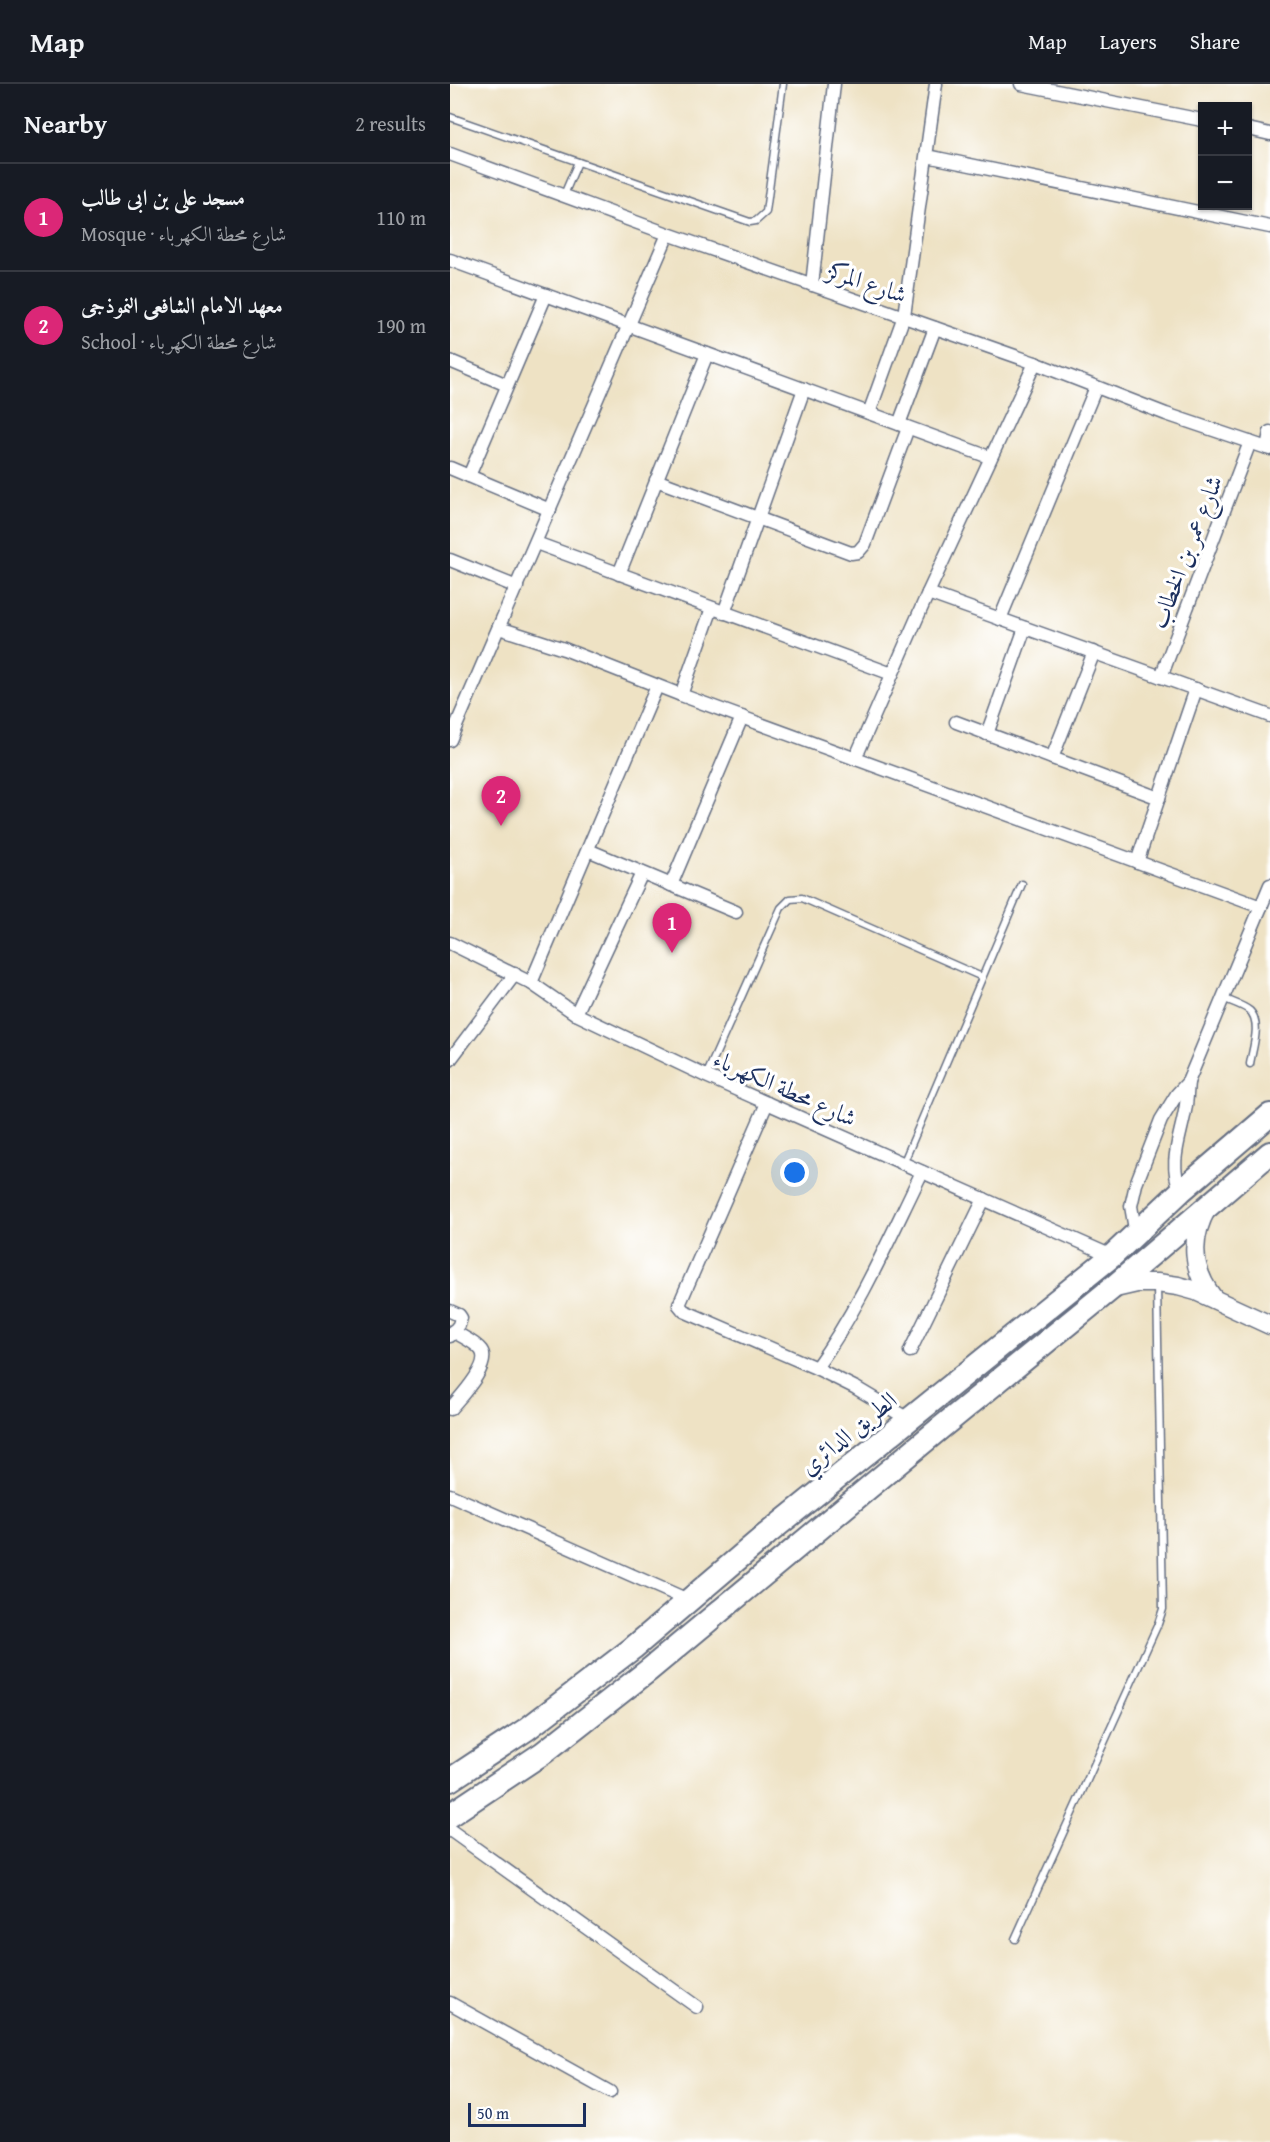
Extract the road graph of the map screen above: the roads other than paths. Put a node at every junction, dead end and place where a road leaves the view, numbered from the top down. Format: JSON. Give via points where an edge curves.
{"nodes":[{"id":1,"x":783,"y":84,"type":"edge"},
{"id":2,"x":834,"y":84,"type":"edge"},
{"id":3,"x":936,"y":84,"type":"edge"},
{"id":4,"x":1021,"y":84,"type":"edge"},
{"id":5,"x":450,"y":117,"type":"edge"},
{"id":6,"x":1198,"y":119,"type":"edge"},
{"id":7,"x":1252,"y":130,"type":"edge"},
{"id":8,"x":1270,"y":134,"type":"edge"},
{"id":9,"x":450,"y":154,"type":"edge"},
{"id":10,"x":927,"y":156,"type":"junction"},
{"id":11,"x":578,"y":162,"type":"junction"},
{"id":12,"x":563,"y":197,"type":"junction"},
{"id":13,"x":1270,"y":227,"type":"edge"},
{"id":14,"x":668,"y":234,"type":"junction"},
{"id":15,"x":450,"y":260,"type":"edge"},
{"id":16,"x":812,"y":285,"type":"junction"},
{"id":17,"x":546,"y":295,"type":"junction"},
{"id":18,"x":904,"y":316,"type":"junction"},
{"id":19,"x":630,"y":326,"type":"junction"},
{"id":20,"x":935,"y":328,"type":"junction"},
{"id":21,"x":707,"y":354,"type":"junction"},
{"id":22,"x":450,"y":361,"type":"edge"},
{"id":23,"x":1035,"y":363,"type":"junction"},
{"id":24,"x":507,"y":386,"type":"junction"},
{"id":25,"x":1096,"y":387,"type":"junction"},
{"id":26,"x":804,"y":389,"type":"junction"},
{"id":27,"x":869,"y":413,"type":"junction"},
{"id":28,"x":903,"y":426,"type":"junction"},
{"id":29,"x":1270,"y":432,"type":"edge"},
{"id":30,"x":1250,"y":442,"type":"junction"},
{"id":31,"x":1268,"y":448,"type":"edge"},
{"id":32,"x":989,"y":458,"type":"junction"},
{"id":33,"x":450,"y":468,"type":"edge"},
{"id":34,"x":469,"y":476,"type":"junction"},
{"id":35,"x":656,"y":480,"type":"junction"},
{"id":36,"x":550,"y":510,"type":"junction"},
{"id":37,"x":758,"y":517,"type":"junction"},
{"id":38,"x":536,"y":543,"type":"junction"},
{"id":39,"x":450,"y":560,"type":"edge"},
{"id":40,"x":619,"y":574,"type":"junction"},
{"id":41,"x":517,"y":587,"type":"junction"},
{"id":42,"x":928,"y":593,"type":"junction"},
{"id":43,"x":718,"y":610,"type":"junction"},
{"id":44,"x":1000,"y":619,"type":"junction"},
{"id":45,"x":499,"y":628,"type":"junction"},
{"id":46,"x":1025,"y":628,"type":"junction"},
{"id":47,"x":1094,"y":652,"type":"junction"},
{"id":48,"x":892,"y":674,"type":"junction"},
{"id":49,"x":1161,"y":677,"type":"junction"},
{"id":50,"x":657,"y":686,"type":"junction"},
{"id":51,"x":1196,"y":689,"type":"junction"},
{"id":52,"x":681,"y":695,"type":"junction"},
{"id":53,"x":1270,"y":716,"type":"edge"},
{"id":54,"x":742,"y":717,"type":"junction"},
{"id":55,"x":956,"y":722,"type":"dead end"},
{"id":56,"x":987,"y":734,"type":"junction"},
{"id":57,"x":450,"y":740,"type":"edge"},
{"id":58,"x":1053,"y":758,"type":"junction"},
{"id":59,"x":855,"y":759,"type":"junction"},
{"id":60,"x":1159,"y":798,"type":"junction"},
{"id":61,"x":588,"y":850,"type":"junction"},
{"id":62,"x":1137,"y":862,"type":"junction"},
{"id":63,"x":642,"y":873,"type":"junction"},
{"id":64,"x":1022,"y":884,"type":"dead end"},
{"id":65,"x":671,"y":885,"type":"junction"},
{"id":66,"x":1270,"y":885,"type":"edge"},
{"id":67,"x":1261,"y":907,"type":"junction"},
{"id":68,"x":736,"y":912,"type":"dead end"},
{"id":69,"x":450,"y":943,"type":"edge"},
{"id":70,"x":516,"y":974,"type":"junction"},
{"id":71,"x":982,"y":977,"type":"junction"},
{"id":72,"x":531,"y":983,"type":"junction"},
{"id":73,"x":1223,"y":998,"type":"junction"},
{"id":74,"x":576,"y":1014,"type":"junction"},
{"id":75,"x":450,"y":1060,"type":"edge"},
{"id":76,"x":1250,"y":1064,"type":"dead end"},
{"id":77,"x":706,"y":1076,"type":"junction"},
{"id":78,"x":1188,"y":1082,"type":"junction"},
{"id":79,"x":767,"y":1103,"type":"junction"},
{"id":80,"x":1270,"y":1115,"type":"edge"},
{"id":81,"x":1270,"y":1153,"type":"edge"},
{"id":82,"x":903,"y":1164,"type":"junction"},
{"id":83,"x":922,"y":1172,"type":"junction"},
{"id":84,"x":1181,"y":1191,"type":"junction"},
{"id":85,"x":984,"y":1199,"type":"junction"},
{"id":86,"x":1210,"y":1203,"type":"junction"},
{"id":87,"x":1136,"y":1235,"type":"junction"},
{"id":88,"x":1112,"y":1256,"type":"junction"},
{"id":89,"x":1157,"y":1283,"type":"junction"},
{"id":90,"x":1111,"y":1289,"type":"junction"},
{"id":91,"x":1217,"y":1302,"type":"junction"},
{"id":92,"x":450,"y":1311,"type":"edge"},
{"id":93,"x":1270,"y":1325,"type":"edge"},
{"id":94,"x":452,"y":1334,"type":"edge"},
{"id":95,"x":910,"y":1351,"type":"dead end"},
{"id":96,"x":816,"y":1368,"type":"junction"},
{"id":97,"x":450,"y":1409,"type":"edge"},
{"id":98,"x":908,"y":1419,"type":"junction"},
{"id":99,"x":450,"y":1495,"type":"edge"},
{"id":100,"x":767,"y":1534,"type":"junction"},
{"id":101,"x":786,"y":1558,"type":"junction"},
{"id":102,"x":688,"y":1600,"type":"junction"},
{"id":103,"x":454,"y":1774,"type":"edge"},
{"id":104,"x":450,"y":1815,"type":"edge"},
{"id":105,"x":450,"y":1830,"type":"edge"},
{"id":106,"x":1015,"y":1939,"type":"dead end"},
{"id":107,"x":450,"y":2003,"type":"edge"},
{"id":108,"x":697,"y":2007,"type":"dead end"},
{"id":109,"x":610,"y":2092,"type":"dead end"}],
"edges":[{"from":1,"to":11,"type":"lane","via":[[766,212],[756,221],[743,221]]},
{"from":2,"to":16,"type":"street"},
{"from":3,"to":10,"type":"street"},
{"from":4,"to":6,"type":"street"},
{"from":5,"to":11,"type":"lane"},
{"from":7,"to":8,"type":"street"},
{"from":9,"to":12,"type":"street","name":"شارع المركز"},
{"from":10,"to":13,"type":"street"},
{"from":10,"to":18,"type":"street"},
{"from":11,"to":12,"type":"lane"},
{"from":12,"to":14,"type":"street","name":"شارع المركز"},
{"from":14,"to":16,"type":"street","name":"شارع المركز"},
{"from":14,"to":19,"type":"street"},
{"from":15,"to":17,"type":"street"},
{"from":16,"to":18,"type":"street","name":"شارع المركز"},
{"from":17,"to":19,"type":"street"},
{"from":17,"to":24,"type":"street"},
{"from":18,"to":20,"type":"street","name":"شارع المركز"},
{"from":18,"to":27,"type":"street"},
{"from":19,"to":21,"type":"street"},
{"from":19,"to":36,"type":"street"},
{"from":20,"to":23,"type":"street","name":"شارع المركز"},
{"from":20,"to":28,"type":"street"},
{"from":21,"to":26,"type":"street"},
{"from":21,"to":35,"type":"street"},
{"from":22,"to":24,"type":"street"},
{"from":23,"to":25,"type":"street","name":"شارع المركز"},
{"from":23,"to":32,"type":"street"},
{"from":24,"to":34,"type":"street"},
{"from":25,"to":30,"type":"street","name":"شارع المركز"},
{"from":25,"to":44,"type":"street"},
{"from":26,"to":27,"type":"street"},
{"from":26,"to":37,"type":"street"},
{"from":27,"to":28,"type":"street"},
{"from":28,"to":32,"type":"street"},
{"from":28,"to":37,"type":"street","via":[[865,544],[858,552]]},
{"from":29,"to":31,"type":"street"},
{"from":30,"to":31,"type":"street","name":"شارع المركز"},
{"from":30,"to":49,"type":"street","name":"شارع عمر بن الخطاب"},
{"from":32,"to":42,"type":"street"},
{"from":33,"to":34,"type":"street"},
{"from":34,"to":36,"type":"street"},
{"from":35,"to":37,"type":"street"},
{"from":35,"to":40,"type":"street"},
{"from":36,"to":38,"type":"street"},
{"from":37,"to":43,"type":"street"},
{"from":38,"to":40,"type":"street"},
{"from":38,"to":41,"type":"street"},
{"from":39,"to":41,"type":"street"},
{"from":40,"to":43,"type":"street"},
{"from":41,"to":45,"type":"street"},
{"from":42,"to":44,"type":"street"},
{"from":42,"to":48,"type":"street"},
{"from":43,"to":48,"type":"street"},
{"from":43,"to":52,"type":"street"},
{"from":44,"to":46,"type":"street"},
{"from":45,"to":50,"type":"street"},
{"from":45,"to":57,"type":"street"},
{"from":46,"to":47,"type":"street"},
{"from":46,"to":56,"type":"street"},
{"from":47,"to":49,"type":"street"},
{"from":47,"to":58,"type":"street"},
{"from":48,"to":59,"type":"street"},
{"from":49,"to":51,"type":"street"},
{"from":50,"to":52,"type":"street"},
{"from":50,"to":61,"type":"street"},
{"from":51,"to":53,"type":"street"},
{"from":51,"to":60,"type":"street"},
{"from":52,"to":54,"type":"street"},
{"from":54,"to":59,"type":"street"},
{"from":54,"to":65,"type":"street"},
{"from":55,"to":56,"type":"street"},
{"from":56,"to":58,"type":"street"},
{"from":58,"to":60,"type":"street"},
{"from":59,"to":62,"type":"street"},
{"from":60,"to":62,"type":"street"},
{"from":61,"to":63,"type":"street"},
{"from":61,"to":72,"type":"street"},
{"from":62,"to":67,"type":"street"},
{"from":63,"to":65,"type":"street"},
{"from":63,"to":74,"type":"street"},
{"from":64,"to":71,"type":"lane"},
{"from":65,"to":68,"type":"street"},
{"from":66,"to":67,"type":"street"},
{"from":67,"to":73,"type":"street"},
{"from":69,"to":70,"type":"street","name":"شارع محطة الكهرباء"},
{"from":70,"to":72,"type":"street","name":"شارع محطة الكهرباء"},
{"from":70,"to":75,"type":"street"},
{"from":71,"to":77,"type":"lane","via":[[802,898],[790,899],[781,908]]},
{"from":71,"to":82,"type":"lane"},
{"from":72,"to":74,"type":"street","name":"شارع محطة الكهرباء"},
{"from":73,"to":76,"type":"lane","via":[[1254,1017]]},
{"from":73,"to":78,"type":"street"},
{"from":74,"to":77,"type":"street","name":"شارع محطة الكهرباء"},
{"from":77,"to":79,"type":"street","name":"شارع محطة الكهرباء"},
{"from":78,"to":84,"type":"street","via":[[1175,1155]]},
{"from":78,"to":87,"type":"street","via":[[1161,1120],[1136,1184],[1131,1206]]},
{"from":79,"to":82,"type":"street","name":"شارع محطة الكهرباء"},
{"from":79,"to":96,"type":"street","via":[[679,1305],[684,1311]]},
{"from":80,"to":84,"type":"highway","name":"الطريق الدائري"},
{"from":81,"to":86,"type":"highway"},
{"from":82,"to":83,"type":"street","name":"شارع محطة الكهرباء"},
{"from":83,"to":85,"type":"street","name":"شارع محطة الكهرباء"},
{"from":83,"to":96,"type":"street","via":[[856,1307]]},
{"from":84,"to":87,"type":"highway","name":"الطريق الدائري"},
{"from":85,"to":88,"type":"street","name":"شارع محطة الكهرباء"},
{"from":85,"to":95,"type":"street"},
{"from":86,"to":90,"type":"highway"},
{"from":86,"to":91,"type":"street","via":[[1199,1222],[1194,1243],[1196,1265]]},
{"from":87,"to":88,"type":"highway","name":"الطريق الدائري"},
{"from":88,"to":98,"type":"highway","name":"الطريق الدائري"},
{"from":89,"to":90,"type":"street"},
{"from":89,"to":91,"type":"street","via":[[1196,1291]]},
{"from":89,"to":106,"type":"lane","via":[[1163,1609]]},
{"from":90,"to":101,"type":"highway"},
{"from":91,"to":93,"type":"street"},
{"from":92,"to":94,"type":"street","via":[[461,1318]]},
{"from":94,"to":97,"type":"street","via":[[479,1347],[484,1359],[478,1374]]},
{"from":96,"to":98,"type":"street"},
{"from":98,"to":100,"type":"highway","name":"الطريق الدائري"},
{"from":99,"to":102,"type":"street"},
{"from":100,"to":101,"type":"highway"},
{"from":100,"to":102,"type":"highway","name":"الطريق الدائري"},
{"from":101,"to":104,"type":"highway","via":[[543,1753]]},
{"from":102,"to":103,"type":"highway","name":"الطريق الدائري","via":[[633,1648],[527,1729]]},
{"from":105,"to":108,"type":"street"},
{"from":107,"to":109,"type":"street"}]}
